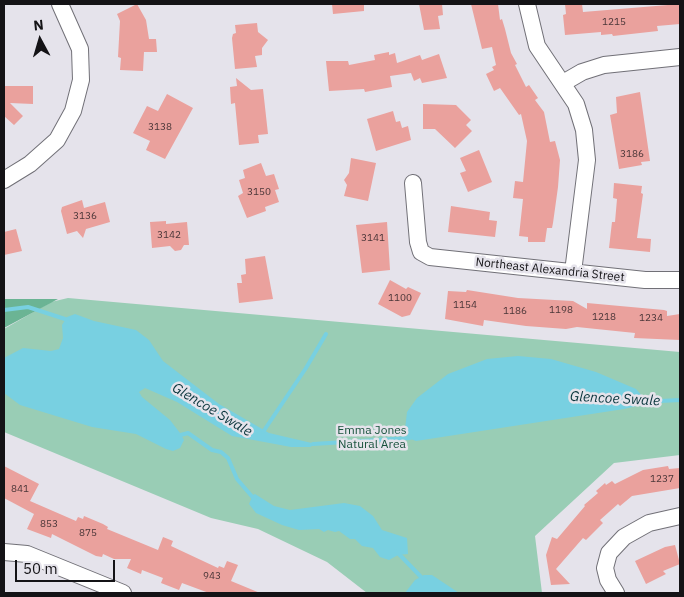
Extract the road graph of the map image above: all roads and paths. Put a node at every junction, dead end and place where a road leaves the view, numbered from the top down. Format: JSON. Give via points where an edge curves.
{"nodes":[{"id":1,"x":60,"y":4,"type":"edge"},
{"id":2,"x":527,"y":4,"type":"edge"},
{"id":3,"x":680,"y":57,"type":"edge"},
{"id":4,"x":562,"y":83,"type":"junction"},
{"id":5,"x":4,"y":180,"type":"edge"},
{"id":6,"x":413,"y":183,"type":"dead end"},
{"id":7,"x":573,"y":272,"type":"junction"},
{"id":8,"x":680,"y":280,"type":"edge"},
{"id":9,"x":680,"y":516,"type":"edge"},
{"id":10,"x":4,"y":552,"type":"edge"},
{"id":11,"x":123,"y":593,"type":"edge"},
{"id":12,"x":616,"y":593,"type":"edge"}],
"edges":[{"from":1,"to":5,"type":"street","via":[[80,49],[80,80],[73,111],[57,140],[30,164]]},
{"from":2,"to":4,"type":"street","via":[[536,46]]},
{"from":3,"to":4,"type":"street","via":[[604,65]]},
{"from":4,"to":7,"type":"street","via":[[576,104],[584,130],[587,160]]},
{"from":6,"to":7,"type":"street","name":"Northeast Alexandria Street","via":[[421,252],[441,258]]},
{"from":7,"to":8,"type":"street","name":"Northeast Alexandria Street","via":[[645,280]]},
{"from":9,"to":12,"type":"street","via":[[649,523],[624,536],[609,553],[608,580]]},
{"from":10,"to":11,"type":"street","via":[[28,554]]}]}
